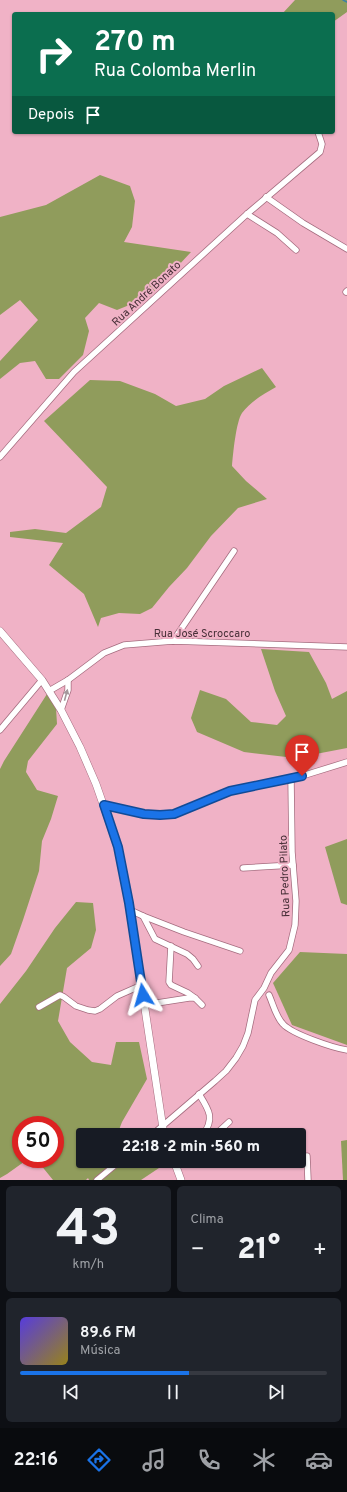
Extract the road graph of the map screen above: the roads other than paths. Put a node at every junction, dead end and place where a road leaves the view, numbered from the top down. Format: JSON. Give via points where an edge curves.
{"nodes":[{"id":1,"x":319,"y":134,"type":"edge"},
{"id":2,"x":266,"y":197,"type":"junction"},
{"id":3,"x":246,"y":214,"type":"junction"},
{"id":4,"x":347,"y":249,"type":"edge"},
{"id":5,"x":296,"y":250,"type":"dead end"},
{"id":6,"x":0,"y":457,"type":"edge"},
{"id":7,"x":234,"y":551,"type":"dead end"},
{"id":8,"x":0,"y":631,"type":"edge"},
{"id":9,"x":173,"y":641,"type":"junction"},
{"id":10,"x":347,"y":647,"type":"edge"},
{"id":11,"x":42,"y":680,"type":"junction"},
{"id":12,"x":68,"y":680,"type":"junction"},
{"id":13,"x":50,"y":691,"type":"junction"},
{"id":14,"x":61,"y":710,"type":"junction"},
{"id":15,"x":0,"y":730,"type":"edge"},
{"id":16,"x":347,"y":762,"type":"edge"},
{"id":17,"x":291,"y":779,"type":"junction"},
{"id":18,"x":104,"y":805,"type":"junction"},
{"id":19,"x":293,"y":865,"type":"junction"},
{"id":20,"x":243,"y":868,"type":"dead end"},
{"id":21,"x":130,"y":910,"type":"junction"},
{"id":22,"x":143,"y":916,"type":"junction"},
{"id":23,"x":171,"y":946,"type":"junction"},
{"id":24,"x":240,"y":951,"type":"dead end"},
{"id":25,"x":198,"y":966,"type":"dead end"},
{"id":26,"x":142,"y":985,"type":"junction"},
{"id":27,"x":269,"y":995,"type":"dead end"},
{"id":28,"x":194,"y":998,"type":"junction"},
{"id":29,"x":144,"y":1005,"type":"junction"},
{"id":30,"x":202,"y":1005,"type":"dead end"},
{"id":31,"x":39,"y":1007,"type":"dead end"},
{"id":32,"x":347,"y":1050,"type":"edge"},
{"id":33,"x":199,"y":1094,"type":"junction"},
{"id":34,"x":229,"y":1122,"type":"dead end"},
{"id":35,"x":163,"y":1126,"type":"junction"},
{"id":36,"x":161,"y":1128,"type":"edge"},
{"id":37,"x":207,"y":1128,"type":"edge"},
{"id":38,"x":223,"y":1128,"type":"edge"},
{"id":39,"x":307,"y":1156,"type":"dead end"},
{"id":40,"x":112,"y":1168,"type":"edge"},
{"id":41,"x":177,"y":1168,"type":"edge"},
{"id":42,"x":97,"y":1180,"type":"edge"},
{"id":43,"x":181,"y":1180,"type":"edge"},
{"id":44,"x":308,"y":1180,"type":"edge"}],
"edges":[{"from":1,"to":2,"type":"street","name":"Rua André Bonato","via":[[322,144],[320,152]]},
{"from":2,"to":3,"type":"street","name":"Rua André Bonato"},
{"from":2,"to":4,"type":"street"},
{"from":3,"to":5,"type":"street","via":[[276,233]]},
{"from":3,"to":6,"type":"street","name":"Rua André Bonato","via":[[74,372]]},
{"from":7,"to":9,"type":"street"},
{"from":8,"to":11,"type":"main road"},
{"from":9,"to":10,"type":"street","name":"Rua José Scroccaro"},
{"from":9,"to":12,"type":"street","name":"Rua José Scroccaro","via":[[124,645],[104,653]]},
{"from":11,"to":13,"type":"main road"},
{"from":11,"to":15,"type":"street"},
{"from":12,"to":13,"type":"street","name":"Rua José Scroccaro"},
{"from":14,"to":12,"type":"street","one_way":true,"via":[[68,690]]},
{"from":13,"to":14,"type":"main road"},
{"from":14,"to":18,"type":"main road","via":[[80,747]]},
{"from":16,"to":17,"type":"street"},
{"from":17,"to":18,"type":"street","via":[[230,791],[174,814],[144,814]]},
{"from":17,"to":19,"type":"street","name":"Rua Pedro Pilato"},
{"from":18,"to":21,"type":"main road","via":[[118,847]]},
{"from":19,"to":20,"type":"street"},
{"from":19,"to":33,"type":"street","name":"Rua Pedro Pilato","via":[[296,917],[289,950],[255,1000],[248,1033],[236,1058],[226,1071]]},
{"from":21,"to":22,"type":"street"},
{"from":21,"to":26,"type":"main road"},
{"from":22,"to":23,"type":"street","via":[[155,939]]},
{"from":22,"to":24,"type":"street"},
{"from":23,"to":25,"type":"street","via":[[187,954]]},
{"from":23,"to":28,"type":"street","via":[[169,982]]},
{"from":26,"to":29,"type":"main road"},
{"from":26,"to":31,"type":"street","via":[[117,996],[95,1011],[76,1006],[60,995]]},
{"from":27,"to":32,"type":"street","via":[[280,1020],[286,1027]]},
{"from":28,"to":29,"type":"street"},
{"from":28,"to":30,"type":"street"},
{"from":29,"to":35,"type":"main road"},
{"from":33,"to":35,"type":"street","name":"Rua Pedro Pilato"},
{"from":33,"to":37,"type":"street","via":[[208,1109],[210,1119]]},
{"from":34,"to":38,"type":"street"},
{"from":35,"to":36,"type":"street","name":"Rua Pedro Pilato"},
{"from":39,"to":44,"type":"street"},
{"from":40,"to":42,"type":"street"},
{"from":41,"to":43,"type":"main road"}]}
